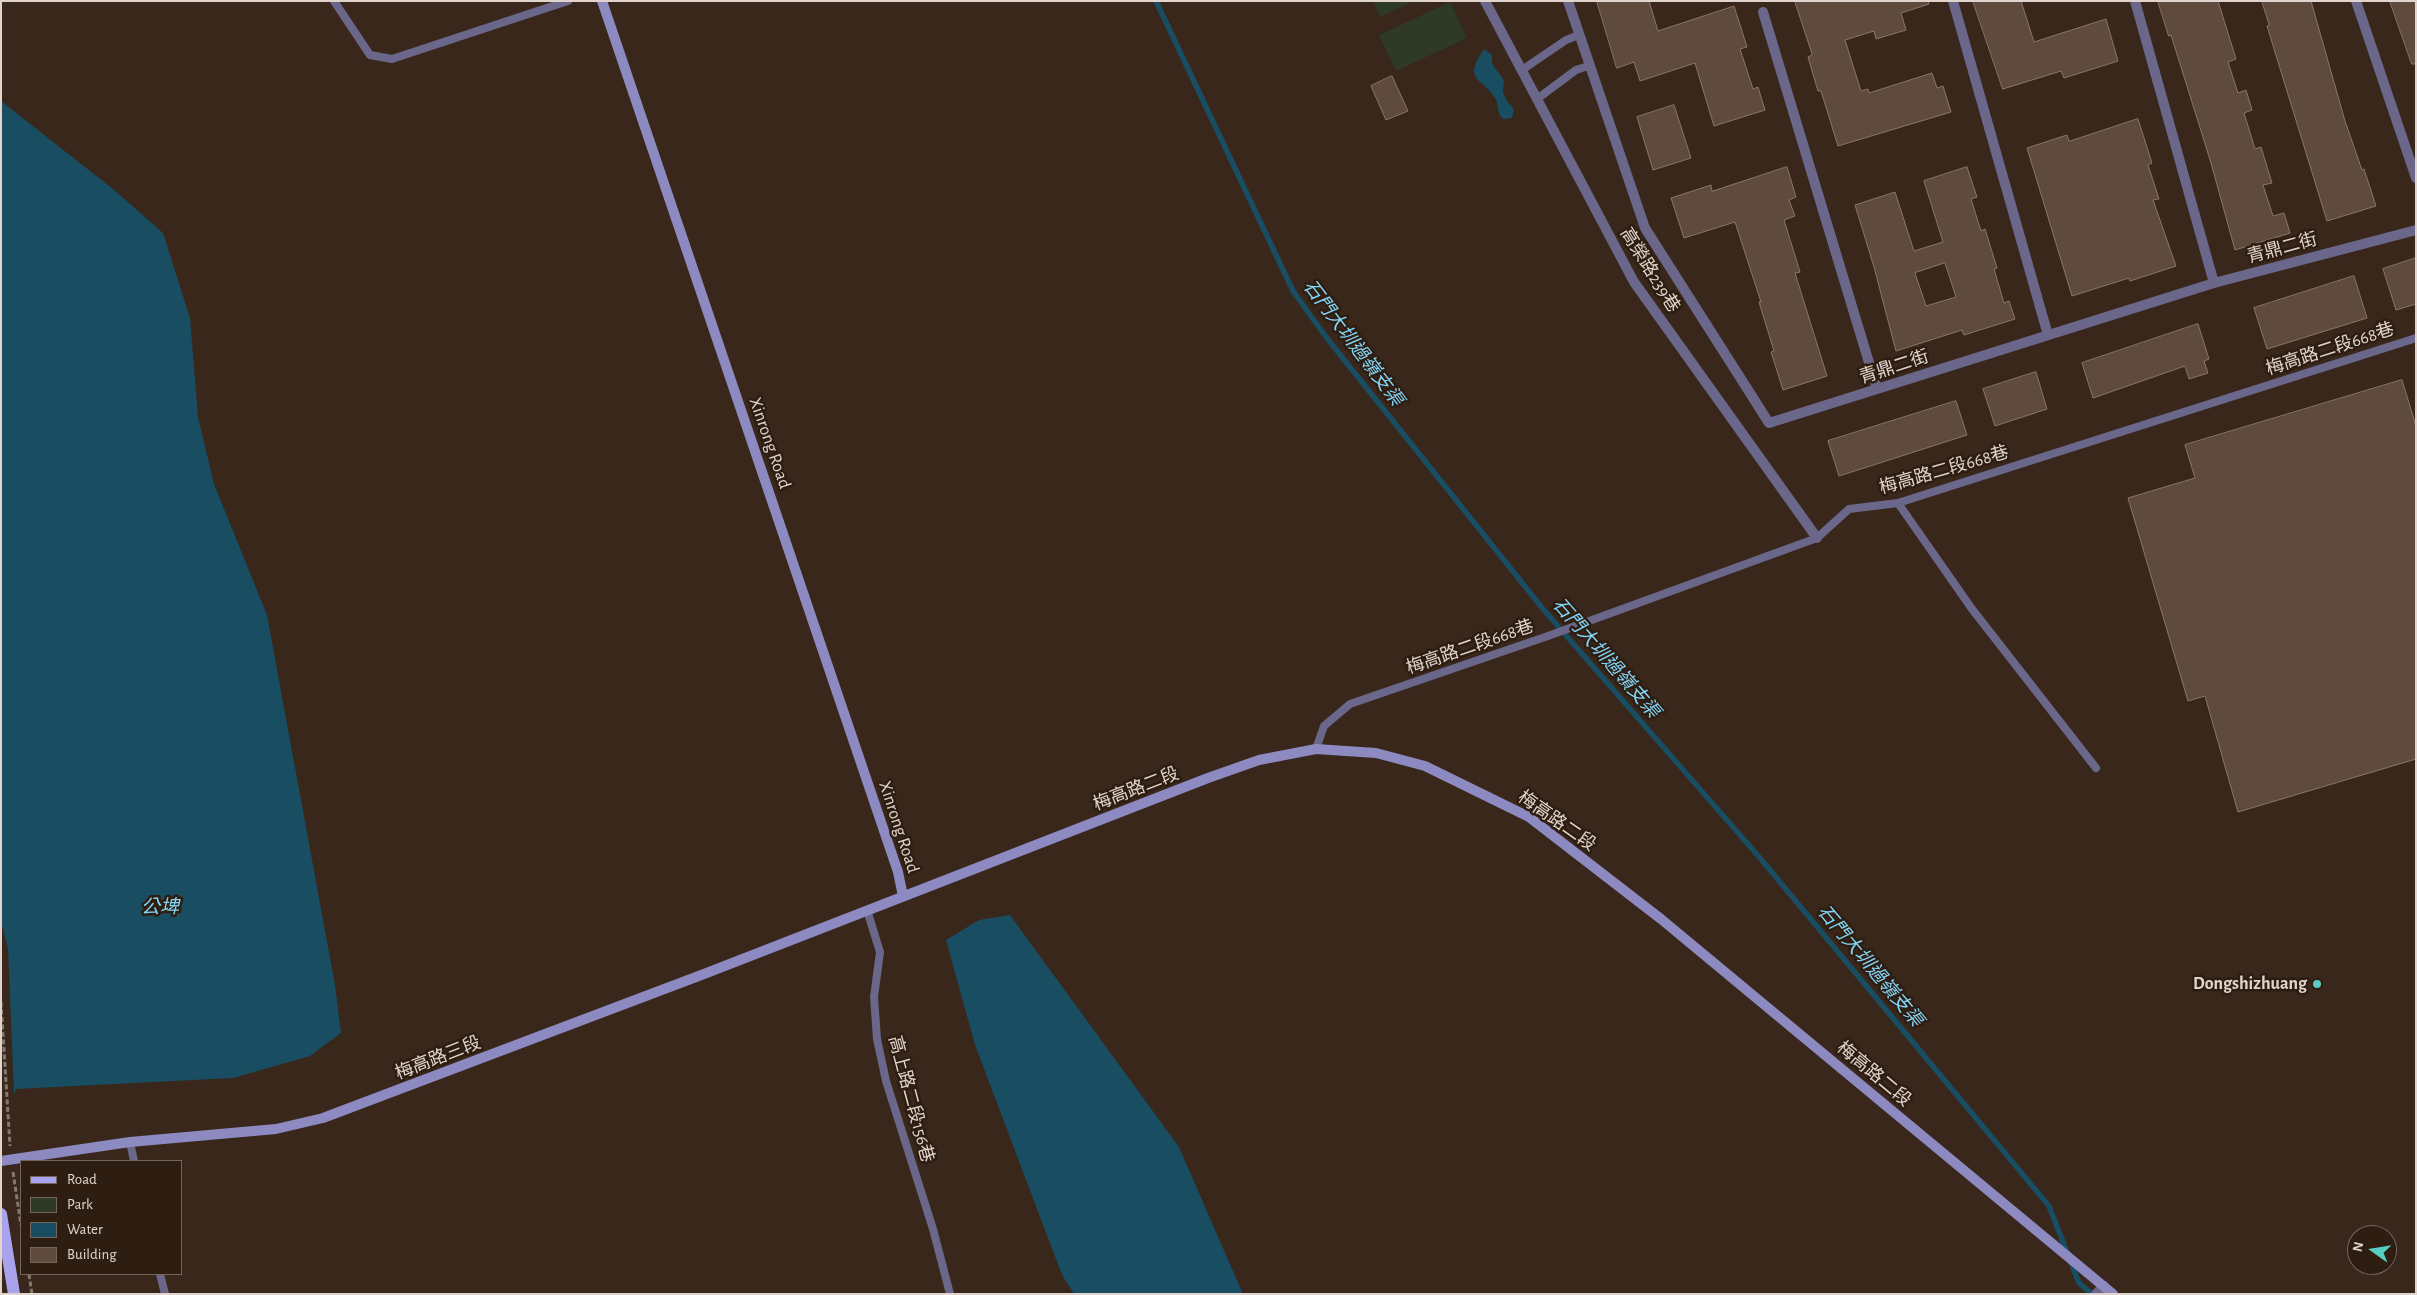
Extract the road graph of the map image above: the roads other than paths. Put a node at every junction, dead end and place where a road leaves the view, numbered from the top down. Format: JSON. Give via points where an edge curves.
{"nodes":[{"id":1,"x":334,"y":1,"type":"edge"},
{"id":2,"x":568,"y":1,"type":"edge"},
{"id":3,"x":602,"y":1,"type":"edge"},
{"id":4,"x":1485,"y":1,"type":"edge"},
{"id":5,"x":1568,"y":1,"type":"edge"},
{"id":6,"x":1952,"y":1,"type":"edge"},
{"id":7,"x":2135,"y":1,"type":"edge"},
{"id":8,"x":2356,"y":1,"type":"edge"},
{"id":9,"x":1763,"y":12,"type":"dead end"},
{"id":10,"x":1579,"y":35,"type":"junction"},
{"id":11,"x":1588,"y":66,"type":"junction"},
{"id":12,"x":1522,"y":70,"type":"junction"},
{"id":13,"x":1536,"y":98,"type":"junction"},
{"id":14,"x":2416,"y":178,"type":"edge"},
{"id":15,"x":2416,"y":230,"type":"edge"},
{"id":16,"x":2214,"y":283,"type":"junction"},
{"id":17,"x":2048,"y":335,"type":"junction"},
{"id":18,"x":2416,"y":338,"type":"edge"},
{"id":19,"x":1877,"y":389,"type":"junction"},
{"id":20,"x":1898,"y":503,"type":"junction"},
{"id":21,"x":1817,"y":538,"type":"junction"},
{"id":22,"x":1316,"y":749,"type":"junction"},
{"id":23,"x":2096,"y":768,"type":"dead end"},
{"id":24,"x":903,"y":896,"type":"junction"},
{"id":25,"x":867,"y":910,"type":"junction"},
{"id":26,"x":130,"y":1142,"type":"junction"},
{"id":27,"x":134,"y":1160,"type":"edge"},
{"id":28,"x":6,"y":1161,"type":"edge"},
{"id":29,"x":1,"y":1214,"type":"edge"},
{"id":30,"x":160,"y":1275,"type":"edge"},
{"id":31,"x":2101,"y":1289,"type":"edge"},
{"id":32,"x":14,"y":1294,"type":"edge"},
{"id":33,"x":165,"y":1294,"type":"edge"},
{"id":34,"x":950,"y":1294,"type":"edge"},
{"id":35,"x":2113,"y":1294,"type":"edge"}],
"edges":[{"from":1,"to":2,"type":"lane","via":[[370,55],[392,59]]},
{"from":3,"to":24,"type":"street","name":"Xinrong Road","via":[[898,872]]},
{"from":4,"to":12,"type":"street","name":"高榮路239巷"},
{"from":5,"to":10,"type":"street"},
{"from":6,"to":17,"type":"street"},
{"from":7,"to":16,"type":"street"},
{"from":8,"to":14,"type":"street"},
{"from":9,"to":19,"type":"street"},
{"from":10,"to":11,"type":"street"},
{"from":10,"to":12,"type":"lane","via":[[1566,40]]},
{"from":11,"to":13,"type":"lane","via":[[1576,70]]},
{"from":11,"to":19,"type":"street","name":"青鼎二街","via":[[1644,228],[1769,423]]},
{"from":12,"to":13,"type":"street","name":"高榮路239巷"},
{"from":13,"to":21,"type":"street","name":"高榮路239巷","via":[[1634,282]]},
{"from":15,"to":16,"type":"street","name":"青鼎二街"},
{"from":16,"to":17,"type":"street","name":"青鼎二街"},
{"from":17,"to":19,"type":"street","name":"青鼎二街"},
{"from":18,"to":20,"type":"lane","name":"梅高路二段668巷"},
{"from":20,"to":21,"type":"lane","name":"梅高路二段668巷","via":[[1849,509]]},
{"from":20,"to":23,"type":"lane","via":[[1972,609]]},
{"from":21,"to":22,"type":"lane","name":"梅高路二段668巷","via":[[1350,704],[1324,726]]},
{"from":22,"to":24,"type":"street","name":"梅高路二段","via":[[1242,766]]},
{"from":22,"to":31,"type":"street","name":"梅高路二段","via":[[1376,753],[1425,766],[1529,817],[1661,919],[2078,1265]]},
{"from":24,"to":25,"type":"street","name":"梅高路二段"},
{"from":25,"to":26,"type":"street","name":"梅高路三段","via":[[323,1118],[276,1129]]},
{"from":25,"to":34,"type":"lane","name":"高上路二段156巷","via":[[880,952],[874,997],[886,1081]]},
{"from":26,"to":27,"type":"lane"},
{"from":26,"to":28,"type":"street","name":"梅高路三段"},
{"from":29,"to":32,"type":"main road"},
{"from":30,"to":33,"type":"lane"},
{"from":31,"to":35,"type":"street","name":"梅高路二段"}]}
